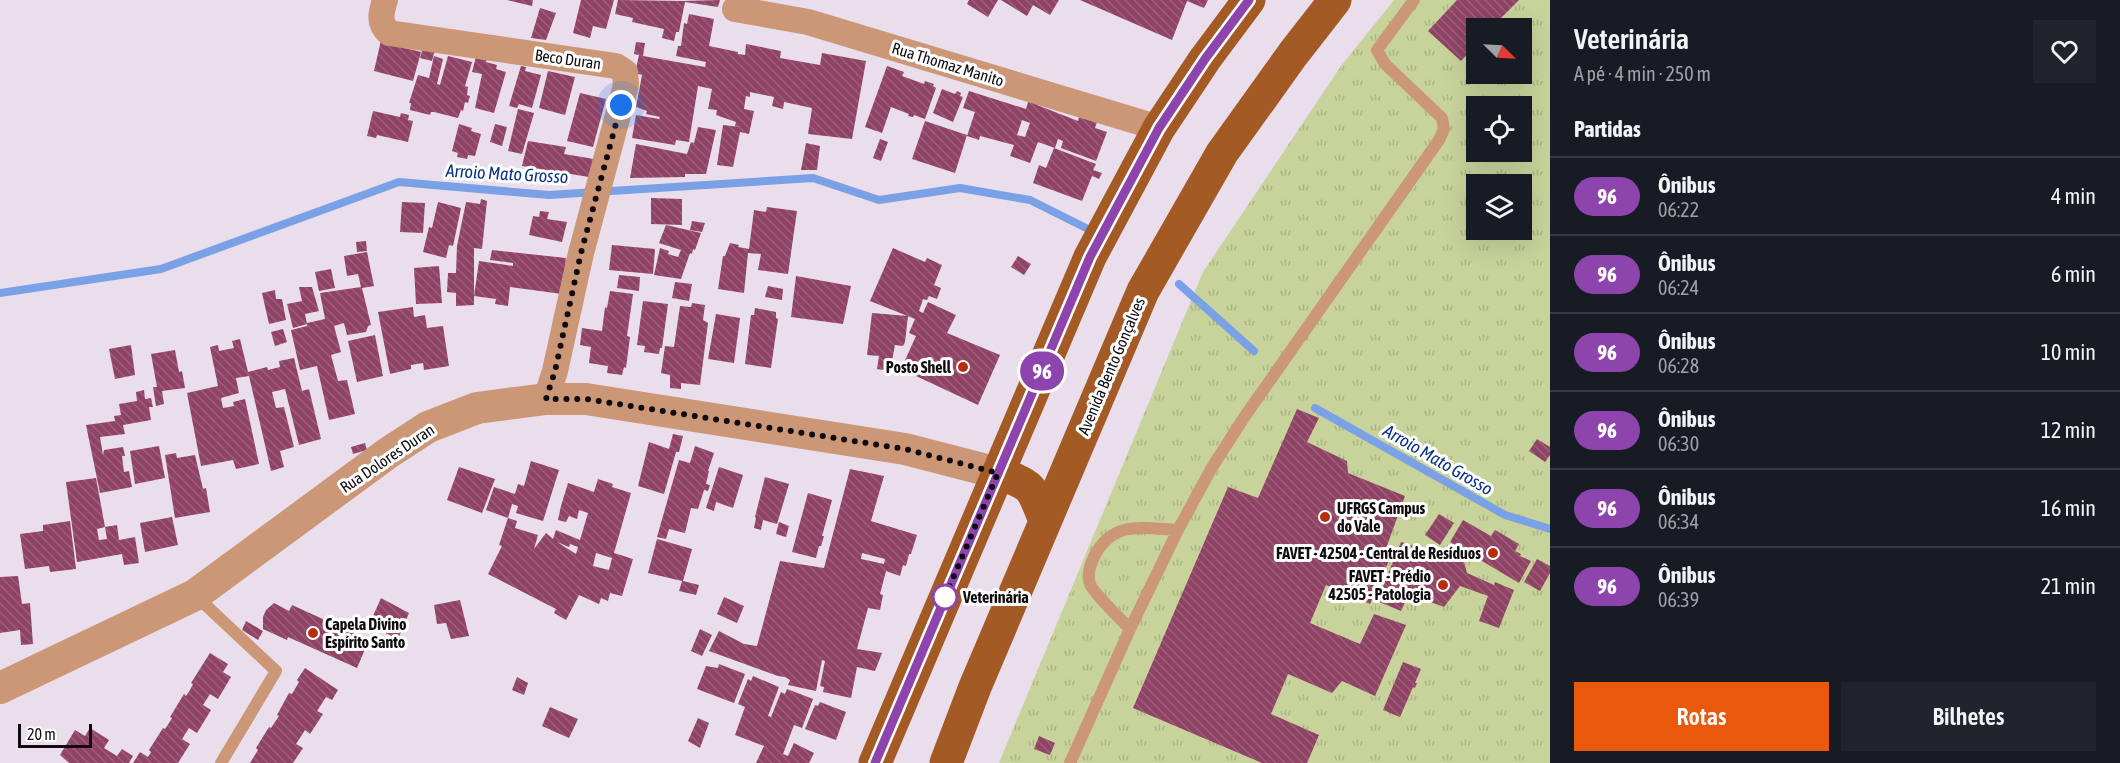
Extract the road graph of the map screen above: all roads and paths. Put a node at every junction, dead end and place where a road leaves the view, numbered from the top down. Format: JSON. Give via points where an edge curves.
{"nodes":[{"id":1,"x":385,"y":0,"type":"edge"},
{"id":2,"x":1249,"y":0,"type":"edge"},
{"id":3,"x":1335,"y":0,"type":"edge"},
{"id":4,"x":1414,"y":0,"type":"edge"},
{"id":5,"x":735,"y":9,"type":"dead end"},
{"id":6,"x":1159,"y":128,"type":"junction"},
{"id":7,"x":546,"y":399,"type":"junction"},
{"id":8,"x":998,"y":473,"type":"junction"},
{"id":9,"x":1045,"y":521,"type":"junction"},
{"id":10,"x":1178,"y":530,"type":"junction"},
{"id":11,"x":195,"y":595,"type":"junction"},
{"id":12,"x":1130,"y":629,"type":"junction"},
{"id":13,"x":0,"y":688,"type":"edge"},
{"id":14,"x":221,"y":763,"type":"edge"},
{"id":15,"x":875,"y":763,"type":"edge"},
{"id":16,"x":946,"y":763,"type":"edge"},
{"id":17,"x":1070,"y":763,"type":"edge"}],
"edges":[{"from":1,"to":7,"type":"street","name":"Beco Duran","via":[[380,17],[382,27],[389,33],[616,66],[626,72],[626,85]]},
{"from":2,"to":6,"type":"main road"},
{"from":3,"to":9,"type":"main road","name":"Avenida Bento Gonçalves","via":[[1222,153],[1143,291]]},
{"from":4,"to":10,"type":"lane","via":[[1377,50],[1385,64],[1442,117],[1444,129],[1245,416]]},
{"from":5,"to":6,"type":"street","name":"Rua Thomaz Manito","via":[[808,22]]},
{"from":6,"to":8,"type":"main road","via":[[1090,257]]},
{"from":7,"to":8,"type":"street","name":"Rua Dolores Duran","via":[[586,399],[893,447]]},
{"from":7,"to":11,"type":"street","name":"Rua Dolores Duran","via":[[477,408],[428,427]]},
{"from":8,"to":9,"type":"main road","via":[[1024,483],[1034,492]]},
{"from":8,"to":15,"type":"main road"},
{"from":9,"to":16,"type":"main road","name":"Avenida Bento Gonçalves"},
{"from":10,"to":12,"type":"lane"},
{"from":10,"to":12,"type":"lane","via":[[1140,527],[1117,531],[1101,543],[1089,568],[1090,585]]},
{"from":11,"to":13,"type":"street","name":"Rua Dolores Duran"},
{"from":11,"to":14,"type":"lane","via":[[276,670]]},
{"from":12,"to":17,"type":"lane"}]}
